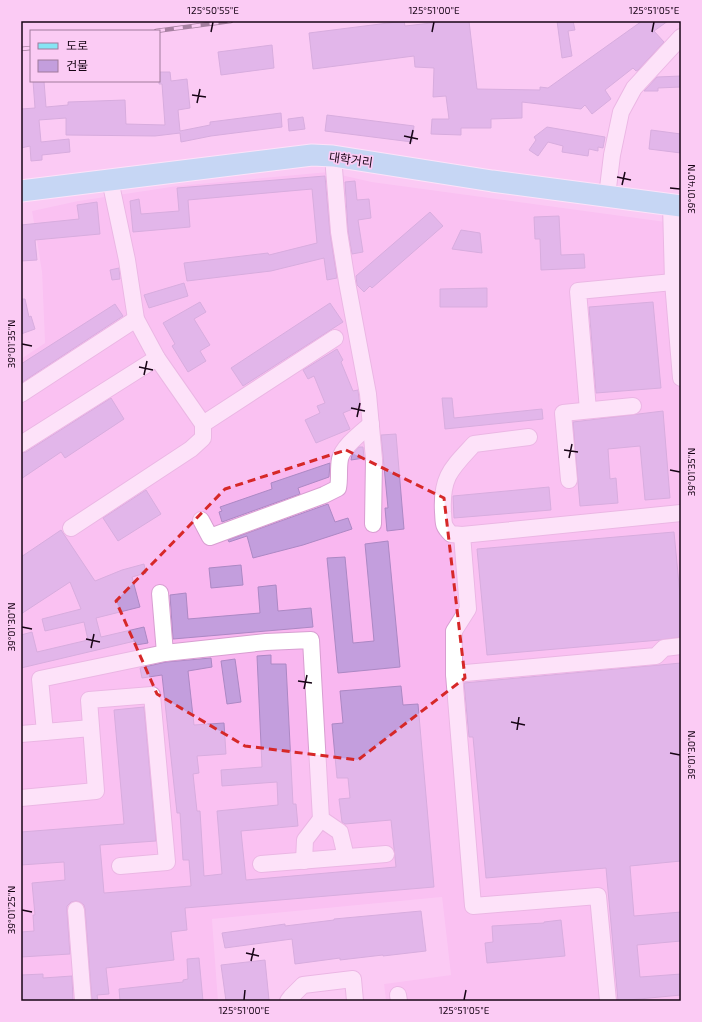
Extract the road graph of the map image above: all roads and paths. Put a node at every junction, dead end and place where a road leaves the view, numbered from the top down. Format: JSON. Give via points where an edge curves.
{"nodes":[{"id":1,"x":681,"y":37,"type":"edge"},
{"id":2,"x":333,"y":156,"type":"junction"},
{"id":3,"x":110,"y":180,"type":"junction"},
{"id":4,"x":21,"y":191,"type":"edge"},
{"id":5,"x":607,"y":196,"type":"junction"},
{"id":6,"x":676,"y":205,"type":"edge"},
{"id":7,"x":674,"y":282,"type":"junction"},
{"id":8,"x":136,"y":319,"type":"junction"},
{"id":9,"x":335,"y":338,"type":"dead end"},
{"id":10,"x":157,"y":358,"type":"junction"},
{"id":11,"x":681,"y":378,"type":"edge"},
{"id":12,"x":21,"y":394,"type":"edge"},
{"id":13,"x":633,"y":406,"type":"dead end"},
{"id":14,"x":588,"y":410,"type":"junction"},
{"id":15,"x":203,"y":424,"type":"junction"},
{"id":16,"x":371,"y":424,"type":"junction"},
{"id":17,"x":529,"y":437,"type":"dead end"},
{"id":18,"x":21,"y":444,"type":"edge"},
{"id":19,"x":569,"y":480,"type":"dead end"},
{"id":20,"x":681,"y":514,"type":"edge"},
{"id":21,"x":201,"y":520,"type":"dead end"},
{"id":22,"x":373,"y":524,"type":"dead end"},
{"id":23,"x":71,"y":528,"type":"dead end"},
{"id":24,"x":462,"y":535,"type":"junction"},
{"id":25,"x":160,"y":593,"type":"dead end"},
{"id":26,"x":681,"y":646,"type":"edge"},
{"id":27,"x":165,"y":653,"type":"junction"},
{"id":28,"x":454,"y":674,"type":"junction"},
{"id":29,"x":91,"y":728,"type":"junction"},
{"id":30,"x":45,"y":732,"type":"junction"},
{"id":31,"x":21,"y":734,"type":"edge"},
{"id":32,"x":21,"y":798,"type":"edge"},
{"id":33,"x":321,"y":819,"type":"junction"},
{"id":34,"x":386,"y":854,"type":"dead end"},
{"id":35,"x":346,"y":857,"type":"junction"},
{"id":36,"x":304,"y":861,"type":"junction"},
{"id":37,"x":261,"y":864,"type":"dead end"},
{"id":38,"x":120,"y":866,"type":"dead end"},
{"id":39,"x":76,"y":910,"type":"dead end"},
{"id":40,"x":83,"y":1001,"type":"edge"},
{"id":41,"x":288,"y":1001,"type":"edge"},
{"id":42,"x":355,"y":1001,"type":"edge"},
{"id":43,"x":608,"y":1001,"type":"edge"}],
"edges":[{"from":1,"to":5,"type":"street","via":[[634,88],[621,112]]},
{"from":2,"to":3,"type":"main road","name":"대학거리","via":[[282,158]]},
{"from":2,"to":5,"type":"main road","name":"대학거리","via":[[463,177]]},
{"from":2,"to":16,"type":"street","via":[[339,232]]},
{"from":3,"to":4,"type":"main road","name":"대학거리"},
{"from":3,"to":8,"type":"street","via":[[127,260]]},
{"from":5,"to":6,"type":"main road","name":"대학거리"},
{"from":6,"to":7,"type":"street"},
{"from":7,"to":11,"type":"street"},
{"from":7,"to":14,"type":"street","via":[[578,291]]},
{"from":8,"to":10,"type":"street"},
{"from":8,"to":12,"type":"street"},
{"from":9,"to":15,"type":"street"},
{"from":10,"to":15,"type":"street"},
{"from":10,"to":18,"type":"street"},
{"from":13,"to":14,"type":"street"},
{"from":14,"to":19,"type":"street","via":[[563,413]]},
{"from":15,"to":23,"type":"street","via":[[203,438],[190,449]]},
{"from":16,"to":21,"type":"street","via":[[345,448],[340,458],[338,488],[210,537]]},
{"from":16,"to":22,"type":"street","via":[[374,459]]},
{"from":17,"to":24,"type":"street","via":[[474,444],[453,467],[445,481],[442,496],[444,527],[451,534]]},
{"from":20,"to":24,"type":"street"},
{"from":24,"to":28,"type":"street","via":[[468,610],[454,631]]},
{"from":25,"to":27,"type":"street"},
{"from":26,"to":28,"type":"street","via":[[664,648],[656,656]]},
{"from":27,"to":30,"type":"street","via":[[40,679]]},
{"from":27,"to":33,"type":"street","via":[[311,640]]},
{"from":28,"to":43,"type":"street","via":[[473,906],[598,896]]},
{"from":29,"to":30,"type":"street"},
{"from":29,"to":32,"type":"street","via":[[96,791]]},
{"from":29,"to":38,"type":"street","via":[[89,700],[152,695],[167,862]]},
{"from":30,"to":31,"type":"street"},
{"from":33,"to":35,"type":"street","via":[[340,832]]},
{"from":33,"to":36,"type":"street","via":[[305,840]]},
{"from":34,"to":35,"type":"street"},
{"from":35,"to":36,"type":"street"},
{"from":36,"to":37,"type":"street"},
{"from":39,"to":40,"type":"street"},
{"from":41,"to":42,"type":"street","via":[[303,985],[353,979]]}]}
